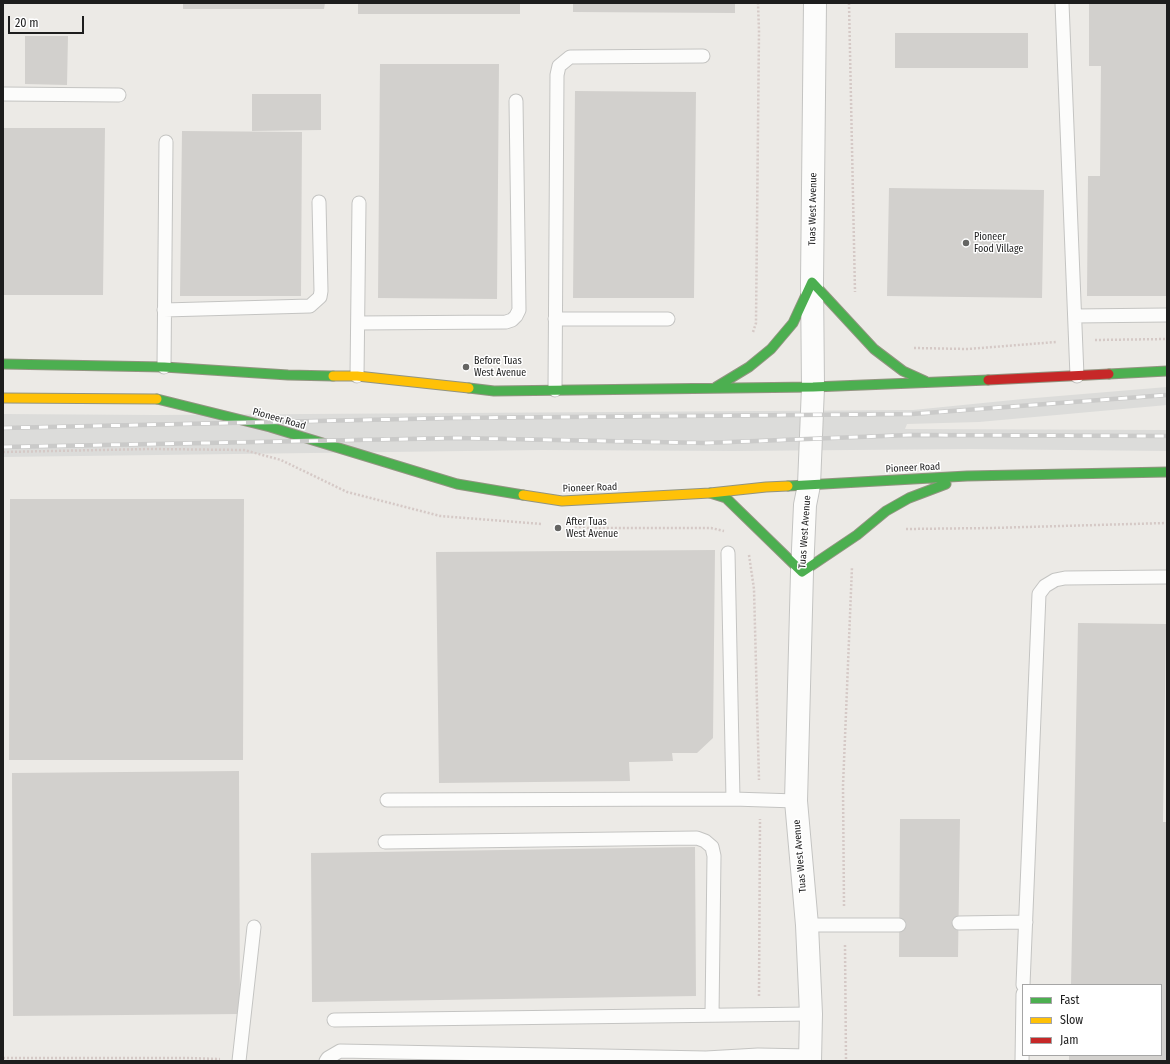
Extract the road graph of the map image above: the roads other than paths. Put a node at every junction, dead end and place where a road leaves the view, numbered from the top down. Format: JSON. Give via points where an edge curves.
{"nodes":[{"id":1,"x":815,"y":3,"type":"edge"},
{"id":2,"x":1062,"y":3,"type":"edge"},
{"id":3,"x":703,"y":56,"type":"dead end"},
{"id":4,"x":3,"y":94,"type":"edge"},
{"id":5,"x":119,"y":95,"type":"dead end"},
{"id":6,"x":516,"y":100,"type":"dead end"},
{"id":7,"x":166,"y":142,"type":"dead end"},
{"id":8,"x":319,"y":202,"type":"dead end"},
{"id":9,"x":359,"y":203,"type":"dead end"},
{"id":10,"x":812,"y":282,"type":"junction"},
{"id":11,"x":164,"y":310,"type":"junction"},
{"id":12,"x":1167,"y":315,"type":"edge"},
{"id":13,"x":1075,"y":316,"type":"junction"},
{"id":14,"x":555,"y":319,"type":"junction"},
{"id":15,"x":668,"y":319,"type":"dead end"},
{"id":16,"x":358,"y":323,"type":"junction"},
{"id":17,"x":3,"y":364,"type":"edge"},
{"id":18,"x":164,"y":368,"type":"junction"},
{"id":19,"x":1167,"y":371,"type":"edge"},
{"id":20,"x":358,"y":376,"type":"junction"},
{"id":21,"x":1077,"y":376,"type":"junction"},
{"id":22,"x":926,"y":382,"type":"junction"},
{"id":23,"x":715,"y":387,"type":"junction"},
{"id":24,"x":813,"y":387,"type":"junction"},
{"id":25,"x":555,"y":390,"type":"junction"},
{"id":26,"x":3,"y":398,"type":"edge"},
{"id":27,"x":1167,"y":472,"type":"edge"},
{"id":28,"x":968,"y":476,"type":"junction"},
{"id":29,"x":809,"y":485,"type":"junction"},
{"id":30,"x":710,"y":493,"type":"junction"},
{"id":31,"x":728,"y":553,"type":"dead end"},
{"id":32,"x":802,"y":572,"type":"junction"},
{"id":33,"x":1167,"y":577,"type":"edge"},
{"id":34,"x":733,"y":799,"type":"junction"},
{"id":35,"x":387,"y":800,"type":"dead end"},
{"id":36,"x":796,"y":801,"type":"junction"},
{"id":37,"x":385,"y":842,"type":"dead end"},
{"id":38,"x":1026,"y":922,"type":"junction"},
{"id":39,"x":959,"y":923,"type":"dead end"},
{"id":40,"x":807,"y":925,"type":"junction"},
{"id":41,"x":899,"y":925,"type":"dead end"},
{"id":42,"x":254,"y":927,"type":"dead end"},
{"id":43,"x":1023,"y":984,"type":"edge"},
{"id":44,"x":811,"y":1014,"type":"junction"},
{"id":45,"x":712,"y":1015,"type":"junction"},
{"id":46,"x":334,"y":1020,"type":"dead end"},
{"id":47,"x":438,"y":1057,"type":"edge"},
{"id":48,"x":810,"y":1059,"type":"edge"},
{"id":49,"x":239,"y":1060,"type":"edge"},
{"id":50,"x":706,"y":1060,"type":"edge"},
{"id":51,"x":326,"y":1061,"type":"edge"}],
"edges":[{"from":1,"to":10,"type":"street","name":"Tuas West Avenue"},
{"from":2,"to":13,"type":"lane"},
{"from":3,"to":14,"type":"lane","via":[[570,57],[559,66]]},
{"from":4,"to":5,"type":"lane"},
{"from":6,"to":16,"type":"lane","via":[[519,310],[516,316],[506,322]]},
{"from":7,"to":11,"type":"lane"},
{"from":8,"to":11,"type":"lane","via":[[322,291],[320,297],[310,306]]},
{"from":9,"to":16,"type":"lane"},
{"from":10,"to":22,"type":"street","via":[[874,349],[903,371]]},
{"from":10,"to":23,"type":"street","via":[[793,323],[771,349],[749,367]]},
{"from":10,"to":24,"type":"street","name":"Tuas West Avenue"},
{"from":11,"to":18,"type":"lane"},
{"from":12,"to":13,"type":"lane"},
{"from":13,"to":21,"type":"lane"},
{"from":14,"to":15,"type":"lane"},
{"from":14,"to":25,"type":"lane"},
{"from":16,"to":20,"type":"lane"},
{"from":17,"to":18,"type":"street"},
{"from":18,"to":20,"type":"street"},
{"from":19,"to":21,"type":"street"},
{"from":20,"to":25,"type":"street","via":[[494,391]]},
{"from":21,"to":22,"type":"street"},
{"from":22,"to":24,"type":"street"},
{"from":23,"to":24,"type":"street"},
{"from":23,"to":25,"type":"street"},
{"from":24,"to":29,"type":"street","name":"Tuas West Avenue"},
{"from":26,"to":30,"type":"street","name":"Pioneer Road","via":[[155,399],[270,427],[457,484],[562,501]]},
{"from":27,"to":28,"type":"street","name":"Pioneer Road"},
{"from":28,"to":29,"type":"street","name":"Pioneer Road"},
{"from":28,"to":32,"type":"street","via":[[909,498],[886,511],[857,535]]},
{"from":29,"to":30,"type":"street","name":"Pioneer Road","via":[[766,486]]},
{"from":29,"to":32,"type":"street","name":"Tuas West Avenue","via":[[805,505]]},
{"from":30,"to":32,"type":"street","via":[[726,498]]},
{"from":31,"to":34,"type":"lane"},
{"from":32,"to":36,"type":"street","name":"Tuas West Avenue"},
{"from":33,"to":38,"type":"lane","via":[[1065,578],[1045,586],[1039,594]]},
{"from":34,"to":35,"type":"lane"},
{"from":34,"to":36,"type":"lane"},
{"from":36,"to":40,"type":"street","name":"Tuas West Avenue"},
{"from":37,"to":45,"type":"lane","via":[[697,838],[705,841],[712,846],[714,856]]},
{"from":38,"to":39,"type":"lane"},
{"from":38,"to":43,"type":"lane"},
{"from":40,"to":41,"type":"lane"},
{"from":40,"to":44,"type":"street","name":"Tuas West Avenue"},
{"from":42,"to":49,"type":"lane"},
{"from":44,"to":45,"type":"lane"},
{"from":44,"to":48,"type":"street","name":"Tuas West Avenue"},
{"from":45,"to":46,"type":"lane"},
{"from":47,"to":50,"type":"lane"},
{"from":47,"to":51,"type":"lane","via":[[340,1051]]},
{"from":48,"to":50,"type":"lane","via":[[758,1055]]}]}
